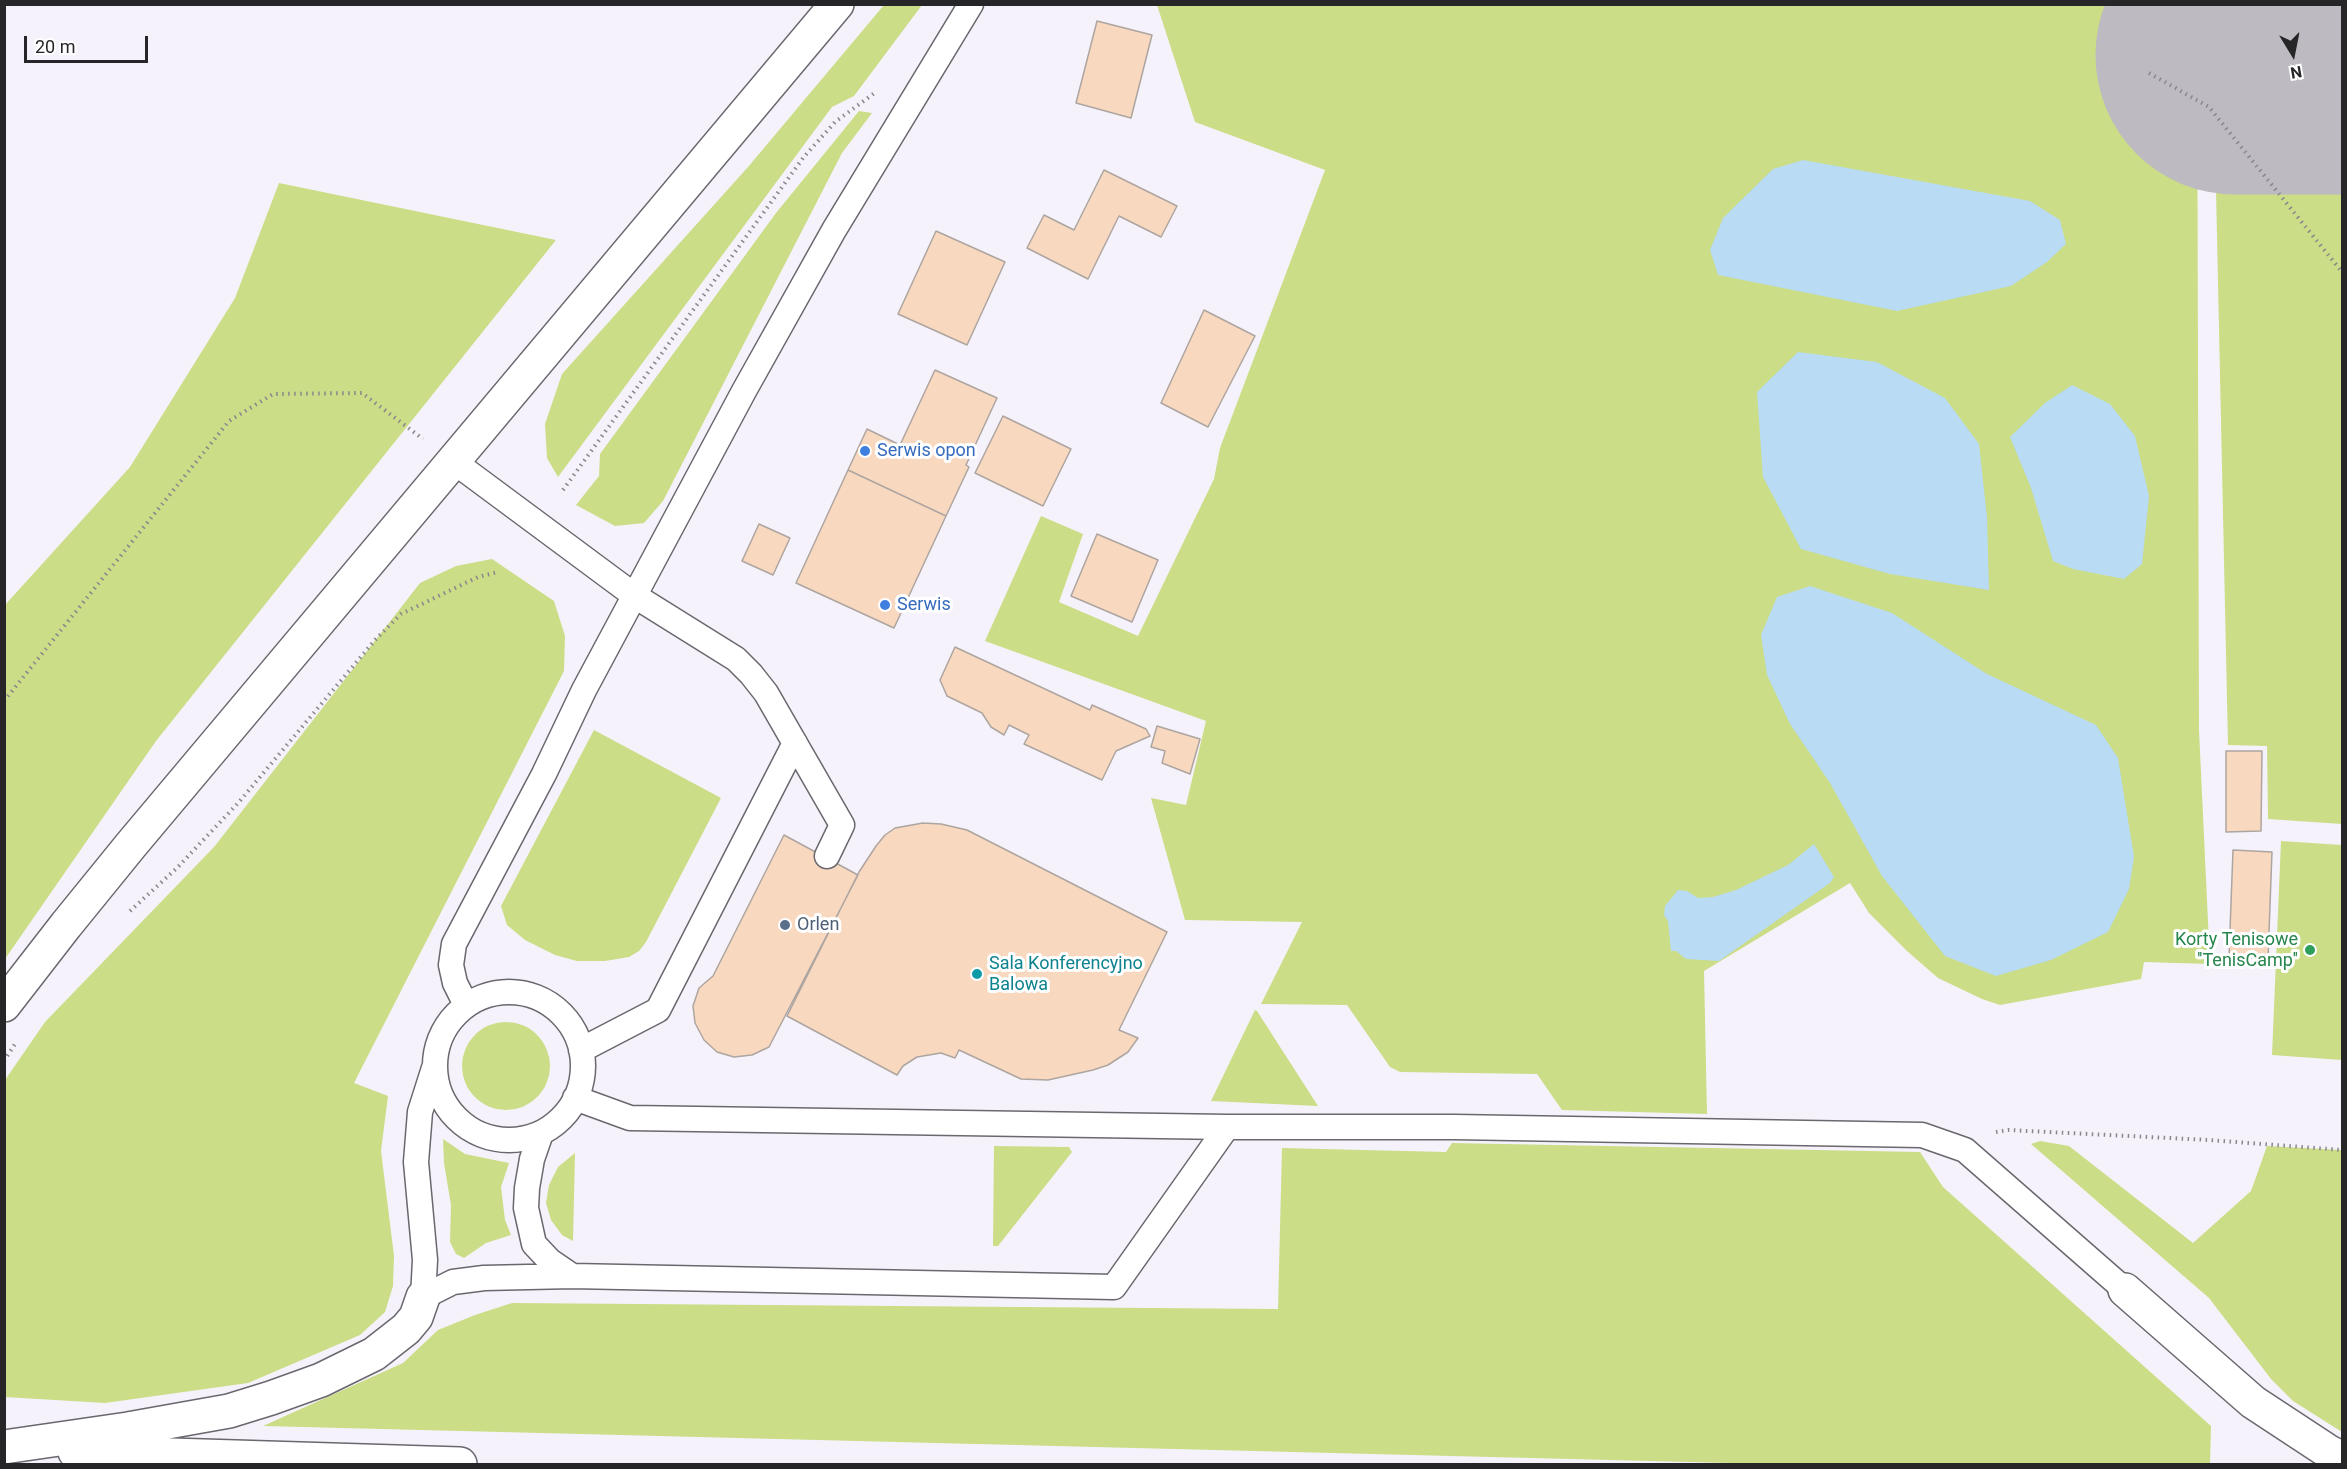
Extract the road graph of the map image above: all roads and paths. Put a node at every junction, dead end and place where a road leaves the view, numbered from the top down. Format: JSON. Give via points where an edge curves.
{"nodes":[{"id":1,"x":837,"y":4,"type":"edge"},
{"id":2,"x":971,"y":4,"type":"edge"},
{"id":3,"x":2149,"y":74,"type":"dead end"},
{"id":4,"x":877,"y":91,"type":"dead end"},
{"id":5,"x":2343,"y":272,"type":"edge"},
{"id":6,"x":453,"y":461,"type":"junction"},
{"id":7,"x":563,"y":490,"type":"dead end"},
{"id":8,"x":498,"y":572,"type":"dead end"},
{"id":9,"x":635,"y":596,"type":"junction"},
{"id":10,"x":4,"y":701,"type":"edge"},
{"id":11,"x":795,"y":744,"type":"junction"},
{"id":12,"x":827,"y":856,"type":"dead end"},
{"id":13,"x":128,"y":914,"type":"dead end"},
{"id":14,"x":4,"y":1005,"type":"edge"},
{"id":15,"x":466,"y":1005,"type":"junction"},
{"id":16,"x":21,"y":1036,"type":"dead end"},
{"id":17,"x":582,"y":1050,"type":"junction"},
{"id":18,"x":4,"y":1061,"type":"edge"},
{"id":19,"x":434,"y":1068,"type":"junction"},
{"id":20,"x":575,"y":1098,"type":"junction"},
{"id":21,"x":1227,"y":1127,"type":"junction"},
{"id":22,"x":541,"y":1133,"type":"junction"},
{"id":23,"x":1965,"y":1150,"type":"junction"},
{"id":24,"x":2343,"y":1150,"type":"edge"},
{"id":25,"x":572,"y":1276,"type":"junction"},
{"id":26,"x":2125,"y":1290,"type":"joint"},
{"id":27,"x":423,"y":1297,"type":"junction"},
{"id":28,"x":4,"y":1448,"type":"edge"},
{"id":29,"x":2343,"y":1458,"type":"edge"},
{"id":30,"x":460,"y":1464,"type":"edge"}],
"edges":[{"from":1,"to":6,"type":"main road"},
{"from":2,"to":9,"type":"lane","via":[[834,230]]},
{"from":3,"to":5,"type":"path","via":[[2210,107]]},
{"from":4,"to":7,"type":"path","via":[[835,122],[803,158]]},
{"from":6,"to":9,"type":"lane"},
{"from":6,"to":10,"type":"path","via":[[362,393],[273,394],[229,421]]},
{"from":6,"to":14,"type":"main road","via":[[118,860]]},
{"from":8,"to":13,"type":"path","via":[[478,577],[401,614],[239,802]]},
{"from":9,"to":11,"type":"lane","via":[[736,659],[766,693]]},
{"from":9,"to":15,"type":"lane","via":[[454,944],[451,965]]},
{"from":11,"to":12,"type":"lane","via":[[842,825]]},
{"from":11,"to":17,"type":"lane","via":[[658,1010]]},
{"from":15,"to":17,"type":"lane","via":[[488,995],[512,992],[536,997],[557,1009],[573,1028]]},
{"from":15,"to":19,"type":"lane","via":[[448,1022],[437,1044]]},
{"from":16,"to":18,"type":"path"},
{"from":17,"to":20,"type":"lane","via":[[583,1076]]},
{"from":19,"to":22,"type":"lane","via":[[439,1092],[452,1113],[470,1130],[492,1138],[517,1140]]},
{"from":19,"to":27,"type":"lane","via":[[420,1112],[416,1162],[425,1260]]},
{"from":20,"to":21,"type":"lane","via":[[630,1118]]},
{"from":20,"to":22,"type":"lane","via":[[561,1119]]},
{"from":21,"to":23,"type":"lane","via":[[1922,1135]]},
{"from":21,"to":25,"type":"lane","via":[[1114,1287]]},
{"from":22,"to":25,"type":"lane","via":[[532,1159],[526,1208],[534,1244],[550,1262]]},
{"from":23,"to":24,"type":"path","via":[[1982,1137],[2008,1130]]},
{"from":23,"to":26,"type":"lane"},
{"from":25,"to":27,"type":"lane","via":[[453,1282]]},
{"from":26,"to":29,"type":"main road","via":[[2253,1402]]},
{"from":27,"to":28,"type":"main road","via":[[416,1317],[406,1329],[374,1354],[321,1380],[229,1411]]},
{"from":28,"to":30,"type":"main road"}]}
